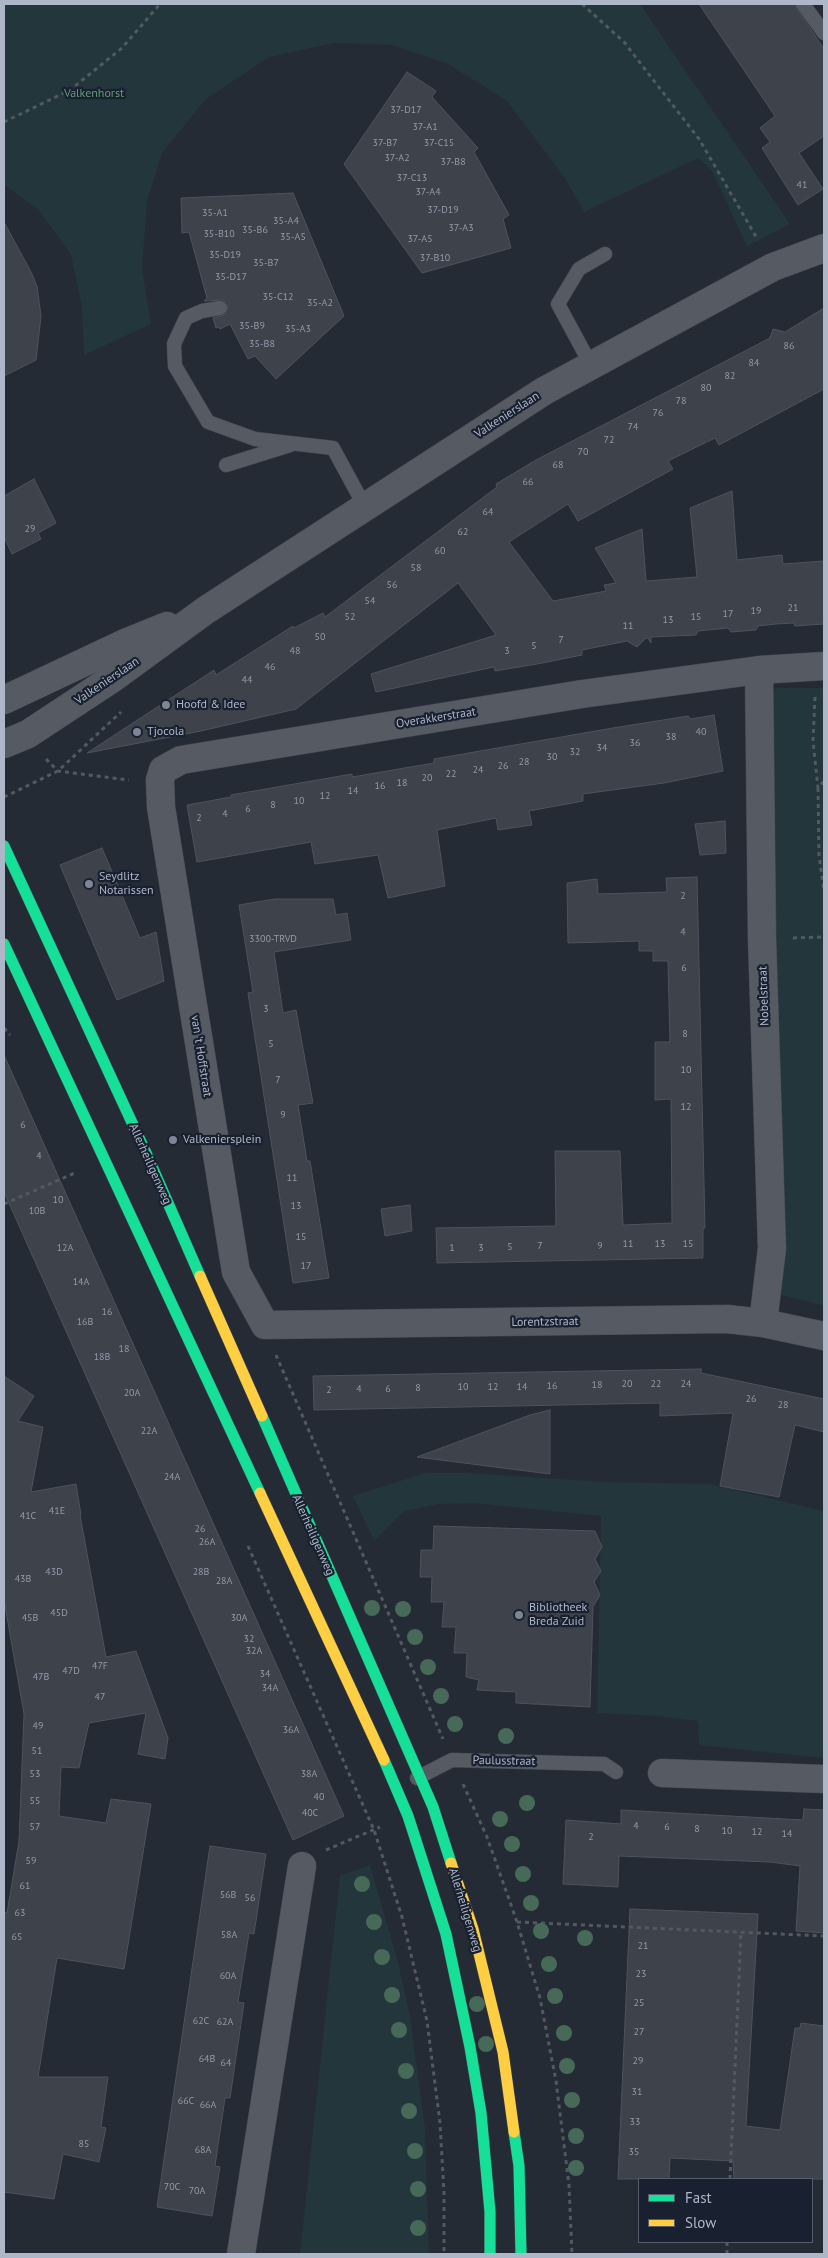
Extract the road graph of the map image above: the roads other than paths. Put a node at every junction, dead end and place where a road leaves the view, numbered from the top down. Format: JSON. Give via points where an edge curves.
{"nodes":[{"id":1,"x":803,"y":4,"type":"edge"},
{"id":2,"x":824,"y":33,"type":"edge"},
{"id":3,"x":824,"y":248,"type":"edge"},
{"id":4,"x":605,"y":254,"type":"dead end"},
{"id":5,"x":220,"y":308,"type":"dead end"},
{"id":6,"x":591,"y":366,"type":"junction"},
{"id":7,"x":294,"y":444,"type":"junction"},
{"id":8,"x":226,"y":465,"type":"dead end"},
{"id":9,"x":365,"y":507,"type":"junction"},
{"id":10,"x":206,"y":610,"type":"junction"},
{"id":11,"x":818,"y":666,"type":"edge"},
{"id":12,"x":759,"y":670,"type":"junction"},
{"id":13,"x":4,"y":700,"type":"edge"},
{"id":14,"x":4,"y":744,"type":"edge"},
{"id":15,"x":160,"y":780,"type":"joint"},
{"id":16,"x":4,"y":846,"type":"edge"},
{"id":17,"x":4,"y":944,"type":"edge"},
{"id":18,"x":763,"y":1323,"type":"junction"},
{"id":19,"x":265,"y":1325,"type":"joint"},
{"id":20,"x":824,"y":1336,"type":"edge"},
{"id":21,"x":616,"y":1772,"type":"dead end"},
{"id":22,"x":662,"y":1773,"type":"dead end"},
{"id":23,"x":420,"y":1776,"type":"junction"},
{"id":24,"x":824,"y":1779,"type":"edge"},
{"id":25,"x":396,"y":1788,"type":"junction"},
{"id":26,"x":302,"y":1866,"type":"road end"},
{"id":27,"x":241,"y":2254,"type":"edge"},
{"id":28,"x":490,"y":2254,"type":"edge"},
{"id":29,"x":522,"y":2254,"type":"edge"}],
"edges":[{"from":1,"to":2,"type":"lane"},
{"from":3,"to":6,"type":"street","name":"Valkenierslaan","via":[[773,267]]},
{"from":4,"to":6,"type":"lane","via":[[579,269],[558,304]]},
{"from":5,"to":7,"type":"lane","via":[[186,318],[174,344],[175,366],[208,422],[256,439]]},
{"from":6,"to":9,"type":"street","name":"Valkenierslaan","via":[[544,391]]},
{"from":7,"to":8,"type":"lane"},
{"from":7,"to":9,"type":"lane","via":[[333,448]]},
{"from":9,"to":10,"type":"street","name":"Valkenierslaan"},
{"from":10,"to":13,"type":"street","name":"Valkenierslaan","via":[[125,643]]},
{"from":10,"to":14,"type":"street","name":"Valkenierslaan","via":[[113,678],[28,734]]},
{"from":11,"to":12,"type":"street","name":"Overakkerstraat"},
{"from":12,"to":15,"type":"street","name":"Overakkerstraat","via":[[582,694],[181,760],[163,770]]},
{"from":12,"to":18,"type":"street","name":"Nobelstraat","via":[[762,938],[772,1248]]},
{"from":15,"to":19,"type":"street","name":"van 't Hoffstraat","via":[[161,807],[236,1272]]},
{"from":16,"to":23,"type":"main road","name":"Allerheiligenweg","via":[[147,1155]]},
{"from":17,"to":25,"type":"main road","name":"Allerheiligenweg"},
{"from":18,"to":19,"type":"street","name":"Lorentzstraat","via":[[728,1320]]},
{"from":18,"to":20,"type":"street","name":"Lorentzstraat"},
{"from":21,"to":23,"type":"lane","name":"Paulusstraat","via":[[604,1764],[452,1760]]},
{"from":22,"to":24,"type":"street"},
{"from":23,"to":25,"type":"lane","name":"Paulusstraat"},
{"from":23,"to":29,"type":"main road","name":"Allerheiligenweg","via":[[473,1930],[503,2052],[518,2166]]},
{"from":25,"to":28,"type":"main road","name":"Allerheiligenweg","via":[[446,1934],[468,2038],[481,2113],[490,2212]]},
{"from":26,"to":27,"type":"street"}]}
